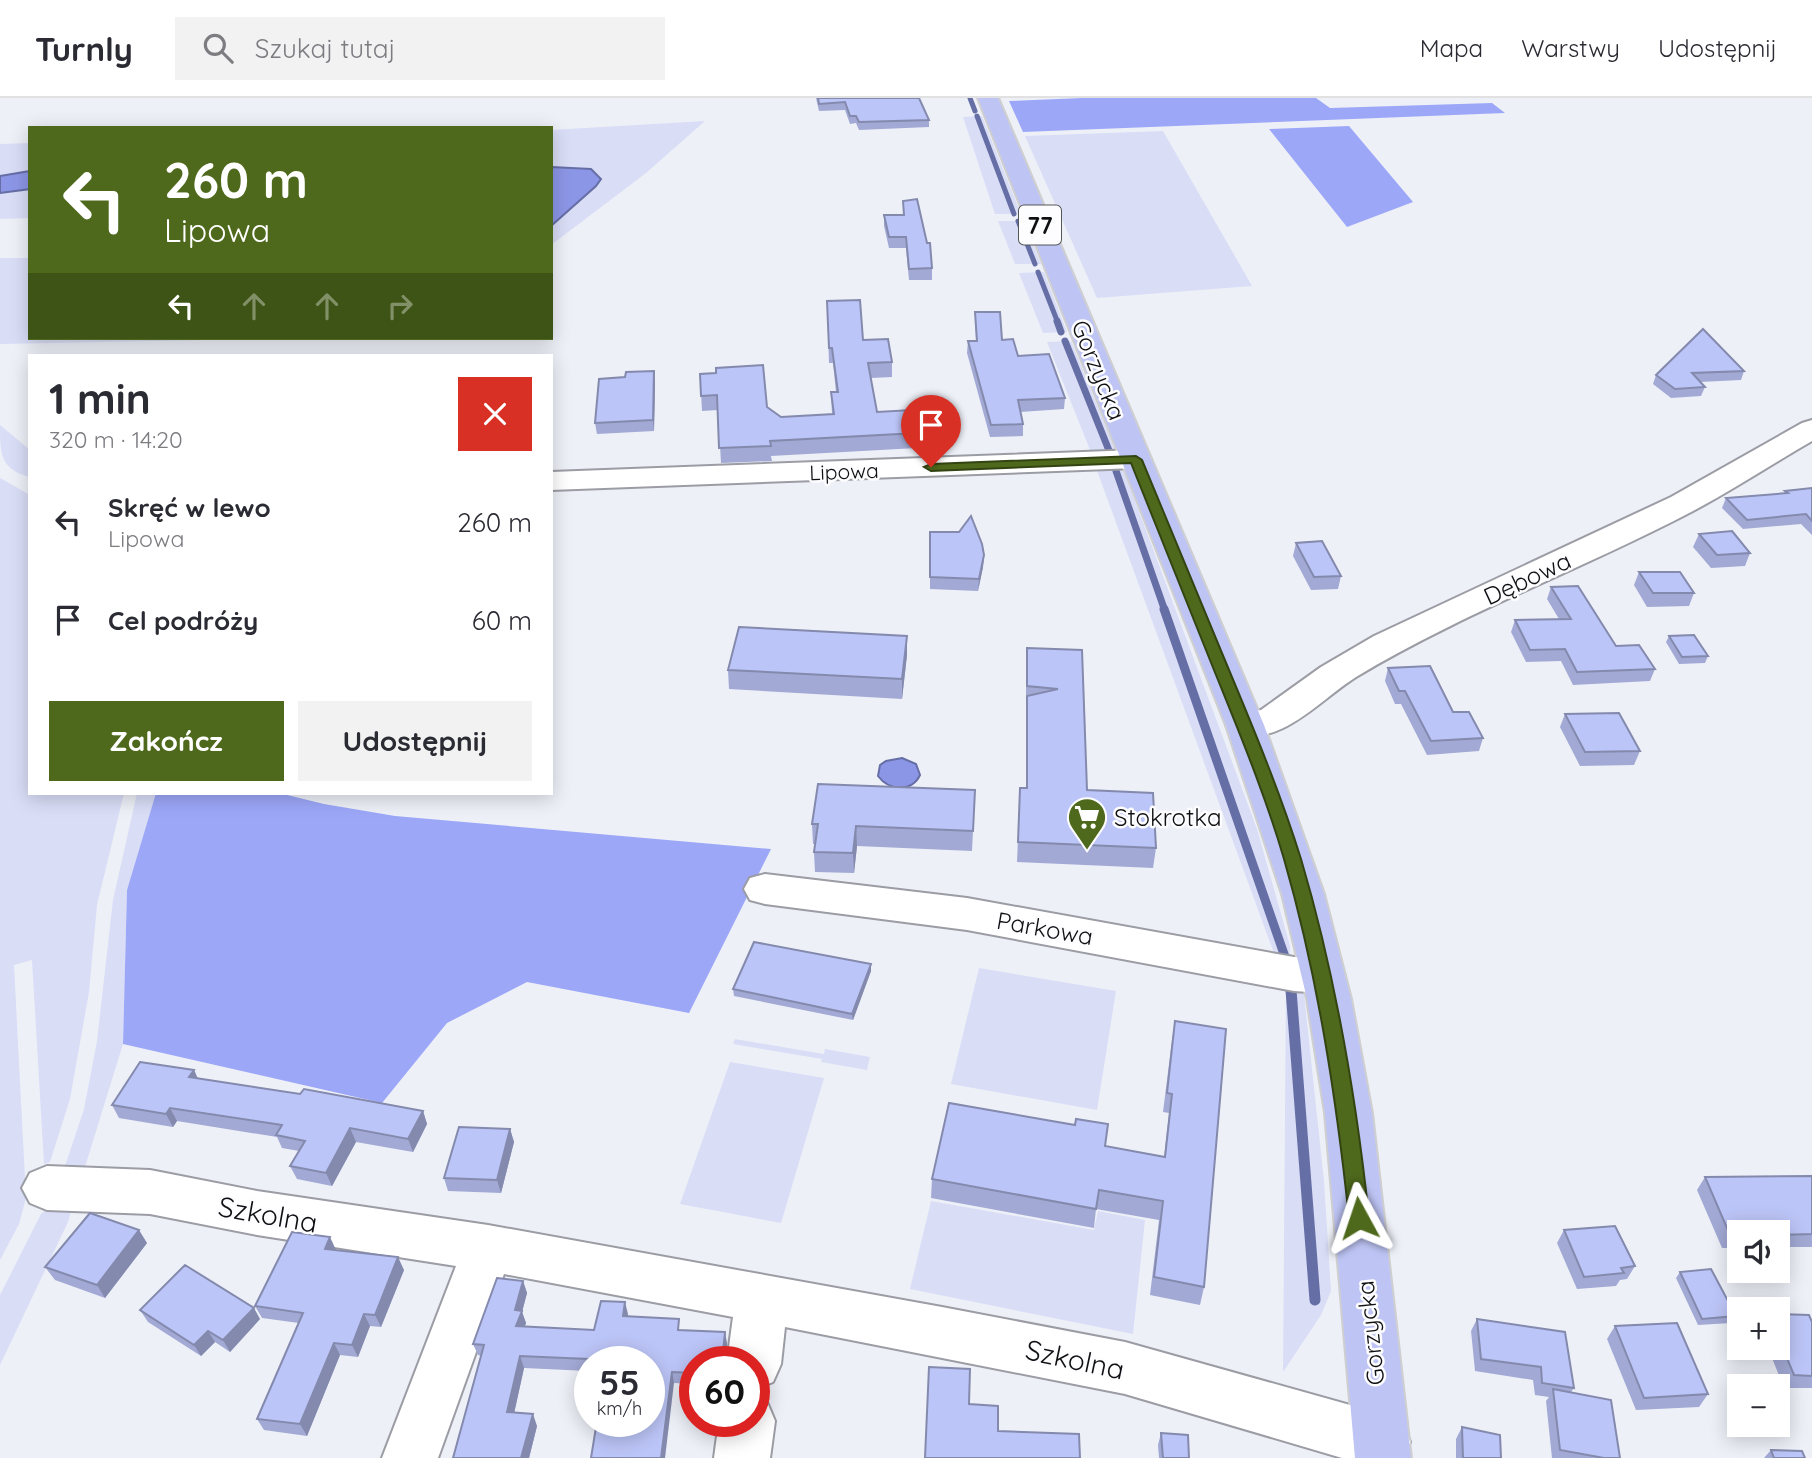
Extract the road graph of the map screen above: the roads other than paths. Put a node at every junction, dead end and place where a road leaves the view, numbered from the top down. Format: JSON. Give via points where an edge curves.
{"nodes":[{"id":1,"x":988,"y":98,"type":"edge"},
{"id":2,"x":1812,"y":429,"type":"edge"},
{"id":3,"x":1136,"y":460,"type":"junction"},
{"id":4,"x":553,"y":481,"type":"edge"},
{"id":5,"x":1245,"y":725,"type":"junction"},
{"id":6,"x":765,"y":889,"type":"dead end"},
{"id":7,"x":1323,"y":976,"type":"junction"},
{"id":8,"x":47,"y":1188,"type":"dead end"},
{"id":9,"x":488,"y":1248,"type":"junction"},
{"id":10,"x":762,"y":1300,"type":"junction"},
{"id":11,"x":756,"y":1346,"type":"edge"},
{"id":12,"x":745,"y":1437,"type":"edge"},
{"id":13,"x":1382,"y":1450,"type":"edge"},
{"id":14,"x":410,"y":1458,"type":"edge"},
{"id":15,"x":742,"y":1458,"type":"edge"}],
"edges":[{"from":1,"to":3,"type":"main road","name":"Gorzycka","number":"77"},
{"from":2,"to":5,"type":"street","name":"Dębowa","via":[[1682,505],[1386,644],[1271,721]]},
{"from":3,"to":4,"type":"street","name":"Lipowa"},
{"from":3,"to":5,"type":"main road","name":"Gorzycka","number":"77"},
{"from":5,"to":7,"type":"main road","name":"Gorzycka","number":"77","via":[[1287,842]]},
{"from":6,"to":7,"type":"street","name":"Parkowa","via":[[967,914]]},
{"from":7,"to":13,"type":"main road","name":"Gorzycka","number":"77","via":[[1347,1108]]},
{"from":8,"to":9,"type":"street","name":"Szkolna","via":[[150,1192]]},
{"from":9,"to":10,"type":"street","name":"Szkolna"},
{"from":9,"to":14,"type":"street"},
{"from":10,"to":11,"type":"street"},
{"from":10,"to":13,"type":"street","name":"Szkolna","via":[[1125,1368]]},
{"from":12,"to":15,"type":"street"}]}
